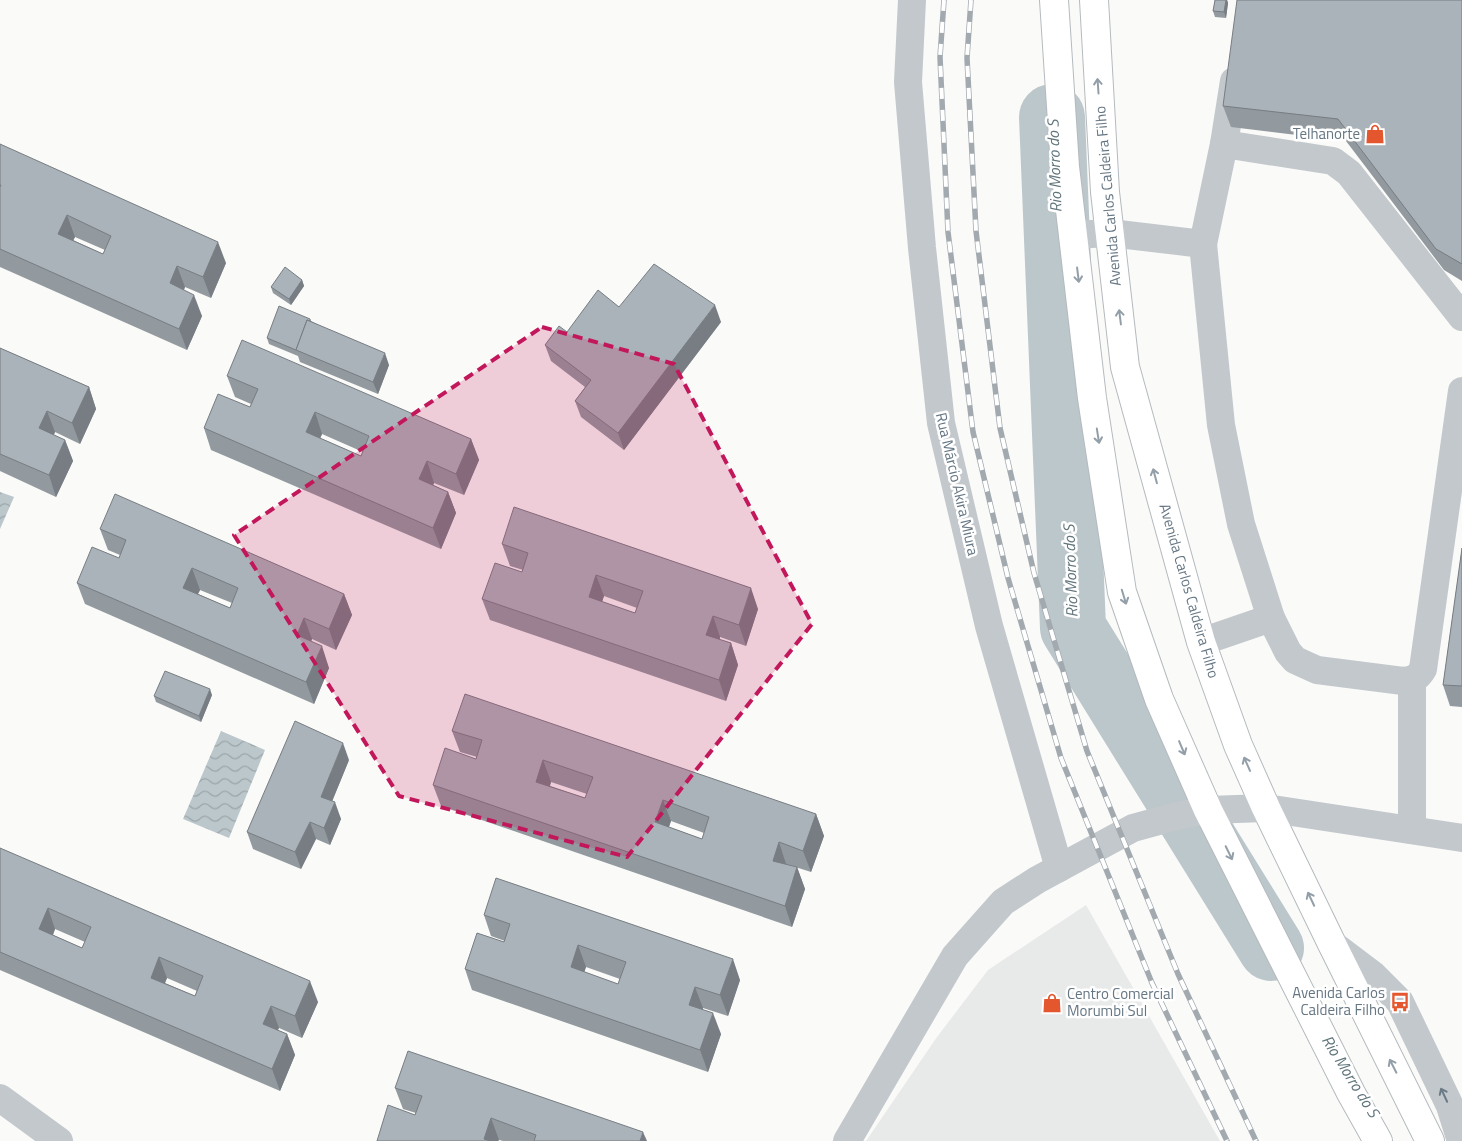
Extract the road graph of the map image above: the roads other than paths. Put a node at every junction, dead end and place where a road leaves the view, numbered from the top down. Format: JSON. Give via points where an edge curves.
{"nodes":[{"id":1,"x":912,"y":0,"type":"edge"},
{"id":2,"x":1054,"y":0,"type":"edge"},
{"id":3,"x":1094,"y":0,"type":"edge"},
{"id":4,"x":1237,"y":58,"type":"edge"},
{"id":5,"x":1224,"y":144,"type":"junction"},
{"id":6,"x":1110,"y":233,"type":"junction"},
{"id":7,"x":1073,"y":235,"type":"junction"},
{"id":8,"x":1203,"y":244,"type":"junction"},
{"id":9,"x":1462,"y":317,"type":"edge"},
{"id":10,"x":1462,"y":391,"type":"edge"},
{"id":11,"x":1272,"y":618,"type":"junction"},
{"id":12,"x":1201,"y":642,"type":"junction"},
{"id":13,"x":1412,"y":680,"type":"junction"},
{"id":14,"x":1266,"y":808,"type":"junction"},
{"id":15,"x":1208,"y":810,"type":"junction"},
{"id":16,"x":1412,"y":830,"type":"junction"},
{"id":17,"x":1462,"y":838,"type":"edge"},
{"id":18,"x":1059,"y":868,"type":"junction"},
{"id":19,"x":1332,"y":944,"type":"junction"},
{"id":20,"x":0,"y":1098,"type":"edge"},
{"id":21,"x":59,"y":1141,"type":"edge"},
{"id":22,"x":848,"y":1141,"type":"edge"},
{"id":23,"x":1378,"y":1141,"type":"edge"},
{"id":24,"x":1430,"y":1141,"type":"edge"},
{"id":25,"x":1461,"y":1141,"type":"edge"}],
"edges":[{"from":1,"to":18,"type":"street","name":"Rua Márcio Akira Miura","via":[[908,82],[941,423],[990,626]]},
{"from":2,"to":7,"type":"main road"},
{"from":6,"to":3,"type":"main road","name":"Avenida Carlos Caldeira Filho","one_way":true},
{"from":4,"to":5,"type":"street"},
{"from":5,"to":8,"type":"street"},
{"from":5,"to":9,"type":"street","via":[[1333,161],[1342,167]]},
{"from":6,"to":7,"type":"street"},
{"from":6,"to":8,"type":"street"},
{"from":12,"to":6,"type":"main road","name":"Avenida Carlos Caldeira Filho","one_way":true,"via":[[1125,367]]},
{"from":7,"to":15,"type":"main road","one_way":true,"via":[[1092,398],[1122,592],[1160,699]]},
{"from":8,"to":11,"type":"street","via":[[1222,425],[1241,524]]},
{"from":10,"to":13,"type":"street","via":[[1423,669]]},
{"from":11,"to":12,"type":"street"},
{"from":11,"to":13,"type":"street","via":[[1288,652],[1295,660],[1316,670]]},
{"from":14,"to":12,"type":"main road","name":"Avenida Carlos Caldeira Filho","one_way":true,"via":[[1238,745]]},
{"from":13,"to":16,"type":"street"},
{"from":14,"to":15,"type":"street"},
{"from":14,"to":16,"type":"street"},
{"from":19,"to":14,"type":"main road","name":"Avenida Carlos Caldeira Filho","one_way":true},
{"from":15,"to":18,"type":"street","via":[[1134,828]]},
{"from":15,"to":23,"type":"main road","one_way":true},
{"from":16,"to":17,"type":"street"},
{"from":18,"to":22,"type":"street","via":[[1003,902],[955,956]]},
{"from":24,"to":19,"type":"main road","name":"Avenida Carlos Caldeira Filho","one_way":true},
{"from":25,"to":19,"type":"street","one_way":true,"via":[[1450,1106],[1400,1002]]},
{"from":20,"to":21,"type":"street"}]}
